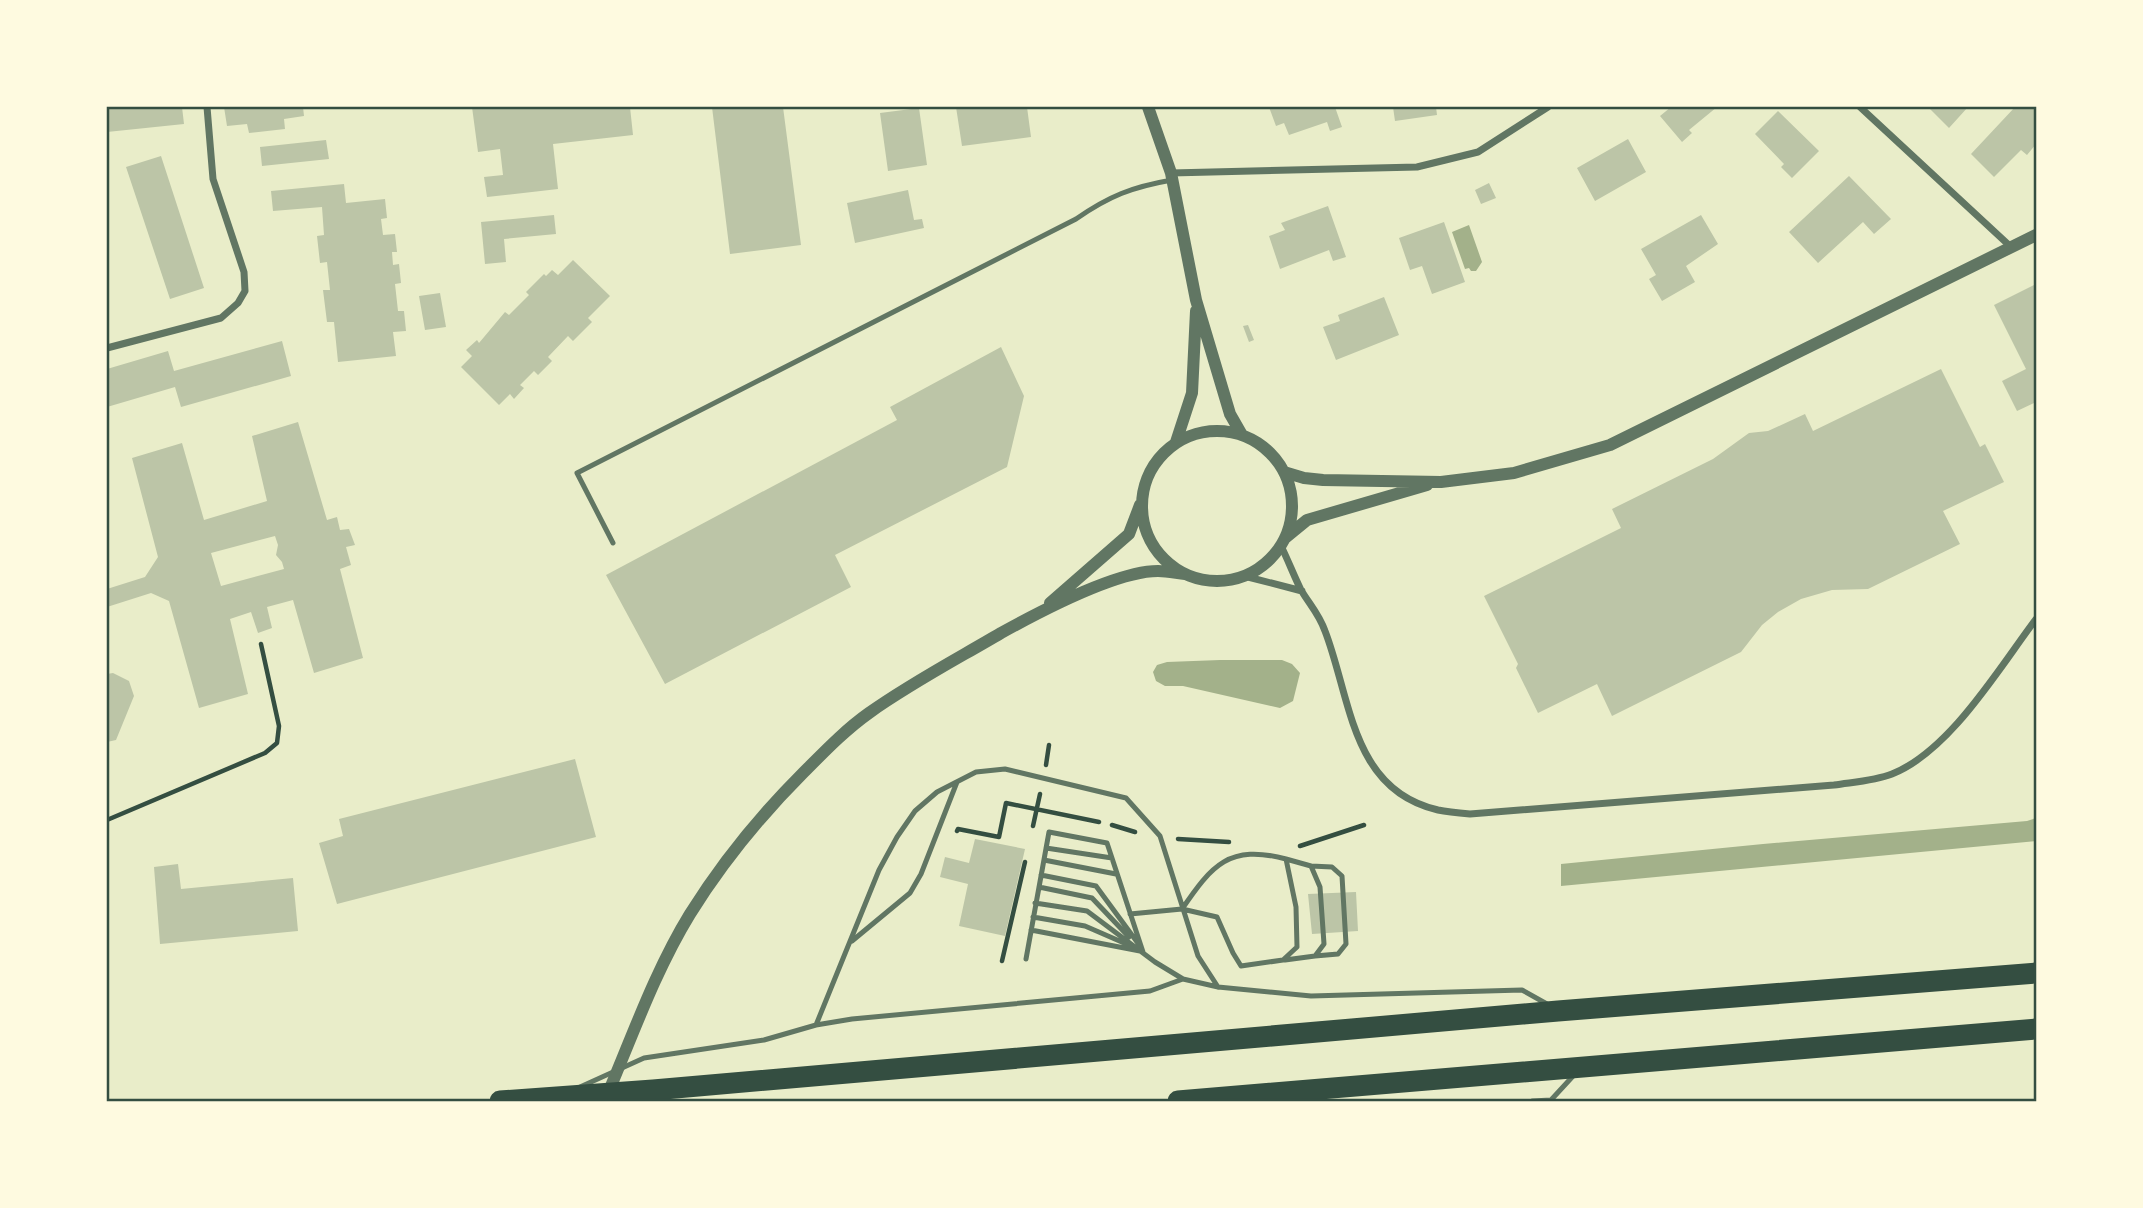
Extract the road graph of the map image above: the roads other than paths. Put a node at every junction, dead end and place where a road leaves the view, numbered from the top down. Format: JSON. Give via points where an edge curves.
{"nodes":[{"id":1,"x":207,"y":107,"type":"edge"},
{"id":2,"x":1148,"y":107,"type":"edge"},
{"id":3,"x":1548,"y":107,"type":"edge"},
{"id":4,"x":1860,"y":107,"type":"edge"},
{"id":5,"x":1171,"y":177,"type":"junction"},
{"id":6,"x":2036,"y":235,"type":"edge"},
{"id":7,"x":2011,"y":247,"type":"junction"},
{"id":8,"x":1196,"y":300,"type":"junction"},
{"id":9,"x":107,"y":348,"type":"edge"},
{"id":10,"x":1242,"y":435,"type":"junction"},
{"id":11,"x":1177,"y":442,"type":"junction"},
{"id":12,"x":1284,"y":472,"type":"junction"},
{"id":13,"x":1441,"y":482,"type":"junction"},
{"id":14,"x":1142,"y":500,"type":"junction"},
{"id":15,"x":613,"y":542,"type":"dead end"},
{"id":16,"x":1283,"y":542,"type":"junction"},
{"id":17,"x":1185,"y":574,"type":"junction"},
{"id":18,"x":1244,"y":576,"type":"junction"},
{"id":19,"x":1302,"y":592,"type":"junction"},
{"id":20,"x":1042,"y":610,"type":"junction"},
{"id":21,"x":2036,"y":619,"type":"edge"},
{"id":22,"x":957,"y":782,"type":"junction"},
{"id":23,"x":1046,"y":848,"type":"junction"},
{"id":24,"x":1112,"y":858,"type":"junction"},
{"id":25,"x":1286,"y":859,"type":"junction"},
{"id":26,"x":1044,"y":860,"type":"junction"},
{"id":27,"x":1311,"y":866,"type":"junction"},
{"id":28,"x":1116,"y":874,"type":"junction"},
{"id":29,"x":1041,"y":876,"type":"junction"},
{"id":30,"x":1039,"y":887,"type":"junction"},
{"id":31,"x":1035,"y":903,"type":"junction"},
{"id":32,"x":1182,"y":909,"type":"junction"},
{"id":33,"x":1130,"y":914,"type":"junction"},
{"id":34,"x":1033,"y":917,"type":"junction"},
{"id":35,"x":1031,"y":930,"type":"junction"},
{"id":36,"x":849,"y":943,"type":"junction"},
{"id":37,"x":1143,"y":952,"type":"junction"},
{"id":38,"x":1315,"y":956,"type":"junction"},
{"id":39,"x":1026,"y":959,"type":"dead end"},
{"id":40,"x":1283,"y":960,"type":"junction"},
{"id":41,"x":2036,"y":973,"type":"edge"},
{"id":42,"x":1183,"y":979,"type":"junction"},
{"id":43,"x":1218,"y":987,"type":"junction"},
{"id":44,"x":1558,"y":1011,"type":"junction"},
{"id":45,"x":816,"y":1026,"type":"junction"},
{"id":46,"x":2036,"y":1029,"type":"edge"},
{"id":47,"x":1581,"y":1068,"type":"junction"},
{"id":48,"x":559,"y":1096,"type":"junction"},
{"id":49,"x":500,"y":1101,"type":"edge"},
{"id":50,"x":604,"y":1101,"type":"edge"},
{"id":51,"x":1178,"y":1101,"type":"edge"},
{"id":52,"x":1532,"y":1101,"type":"edge"}],
"edges":[{"from":1,"to":9,"type":"street","via":[[213,179],[244,272],[245,291],[221,318]]},
{"from":2,"to":5,"type":"street"},
{"from":3,"to":5,"type":"street","via":[[1478,152],[1417,167]]},
{"from":4,"to":7,"type":"street"},
{"from":5,"to":8,"type":"street"},
{"from":5,"to":15,"type":"lane","via":[[1106,198],[1076,219],[577,473]]},
{"from":6,"to":7,"type":"street"},
{"from":7,"to":13,"type":"street","via":[[1610,445],[1514,473]]},
{"from":8,"to":10,"type":"street","via":[[1230,414]]},
{"from":8,"to":11,"type":"street","via":[[1192,393]]},
{"from":10,"to":11,"type":"street","via":[[1215,430]]},
{"from":10,"to":12,"type":"street","via":[[1270,452]]},
{"from":11,"to":14,"type":"street","via":[[1159,457],[1147,477]]},
{"from":12,"to":13,"type":"street","via":[[1323,480]]},
{"from":12,"to":16,"type":"street","via":[[1292,516]]},
{"from":13,"to":16,"type":"street","via":[[1307,520]]},
{"from":14,"to":17,"type":"street","via":[[1143,522],[1152,543],[1166,561]]},
{"from":14,"to":20,"type":"street","via":[[1129,534]]},
{"from":16,"to":18,"type":"street","via":[[1265,564]]},
{"from":16,"to":19,"type":"street"},
{"from":17,"to":18,"type":"street","via":[[1224,581]]},
{"from":17,"to":20,"type":"street","via":[[1157,571],[1115,580]]},
{"from":18,"to":19,"type":"street"},
{"from":19,"to":21,"type":"street","via":[[1318,612],[1357,738],[1373,766],[1385,781],[1417,802],[1470,814],[1834,785],[1891,774],[1918,761],[1954,728]]},
{"from":20,"to":50,"type":"street","via":[[867,714],[784,792],[716,875],[689,917]]},
{"from":22,"to":32,"type":"lane","via":[[976,772],[1005,769],[1126,798],[1160,836]]},
{"from":22,"to":36,"type":"lane","via":[[915,811],[902,830],[879,870]]},
{"from":22,"to":36,"type":"lane","via":[[910,893]]},
{"from":23,"to":24,"type":"lane"},
{"from":23,"to":24,"type":"lane","via":[[1049,832],[1107,843]]},
{"from":23,"to":26,"type":"lane"},
{"from":24,"to":28,"type":"lane"},
{"from":25,"to":27,"type":"lane"},
{"from":25,"to":32,"type":"lane","via":[[1240,854],[1223,862],[1206,875]]},
{"from":25,"to":40,"type":"lane","via":[[1296,907],[1297,947]]},
{"from":26,"to":28,"type":"lane"},
{"from":26,"to":29,"type":"lane"},
{"from":27,"to":38,"type":"lane","via":[[1320,887],[1324,944]]},
{"from":27,"to":38,"type":"lane","via":[[1332,867],[1342,876],[1346,944],[1338,954]]},
{"from":28,"to":33,"type":"lane"},
{"from":29,"to":30,"type":"lane"},
{"from":29,"to":37,"type":"lane","via":[[1096,886]]},
{"from":30,"to":31,"type":"lane"},
{"from":30,"to":37,"type":"lane","via":[[1092,898]]},
{"from":31,"to":34,"type":"lane"},
{"from":31,"to":37,"type":"lane","via":[[1087,911]]},
{"from":32,"to":33,"type":"lane"},
{"from":32,"to":40,"type":"lane","via":[[1217,917],[1241,965]]},
{"from":32,"to":43,"type":"lane","via":[[1198,956]]},
{"from":33,"to":37,"type":"lane"},
{"from":34,"to":35,"type":"lane"},
{"from":34,"to":37,"type":"lane","via":[[1085,926]]},
{"from":35,"to":37,"type":"lane"},
{"from":35,"to":39,"type":"lane"},
{"from":36,"to":45,"type":"lane"},
{"from":37,"to":42,"type":"lane"},
{"from":38,"to":40,"type":"lane"},
{"from":41,"to":44,"type":"highway"},
{"from":42,"to":43,"type":"lane"},
{"from":42,"to":45,"type":"lane","via":[[1150,991]]},
{"from":43,"to":44,"type":"lane","via":[[1311,996],[1522,990]]},
{"from":44,"to":48,"type":"highway"},
{"from":45,"to":48,"type":"lane","via":[[764,1040],[644,1058]]},
{"from":46,"to":47,"type":"highway"},
{"from":47,"to":51,"type":"highway"},
{"from":47,"to":52,"type":"lane","via":[[1551,1100]]},
{"from":48,"to":49,"type":"highway"}]}
